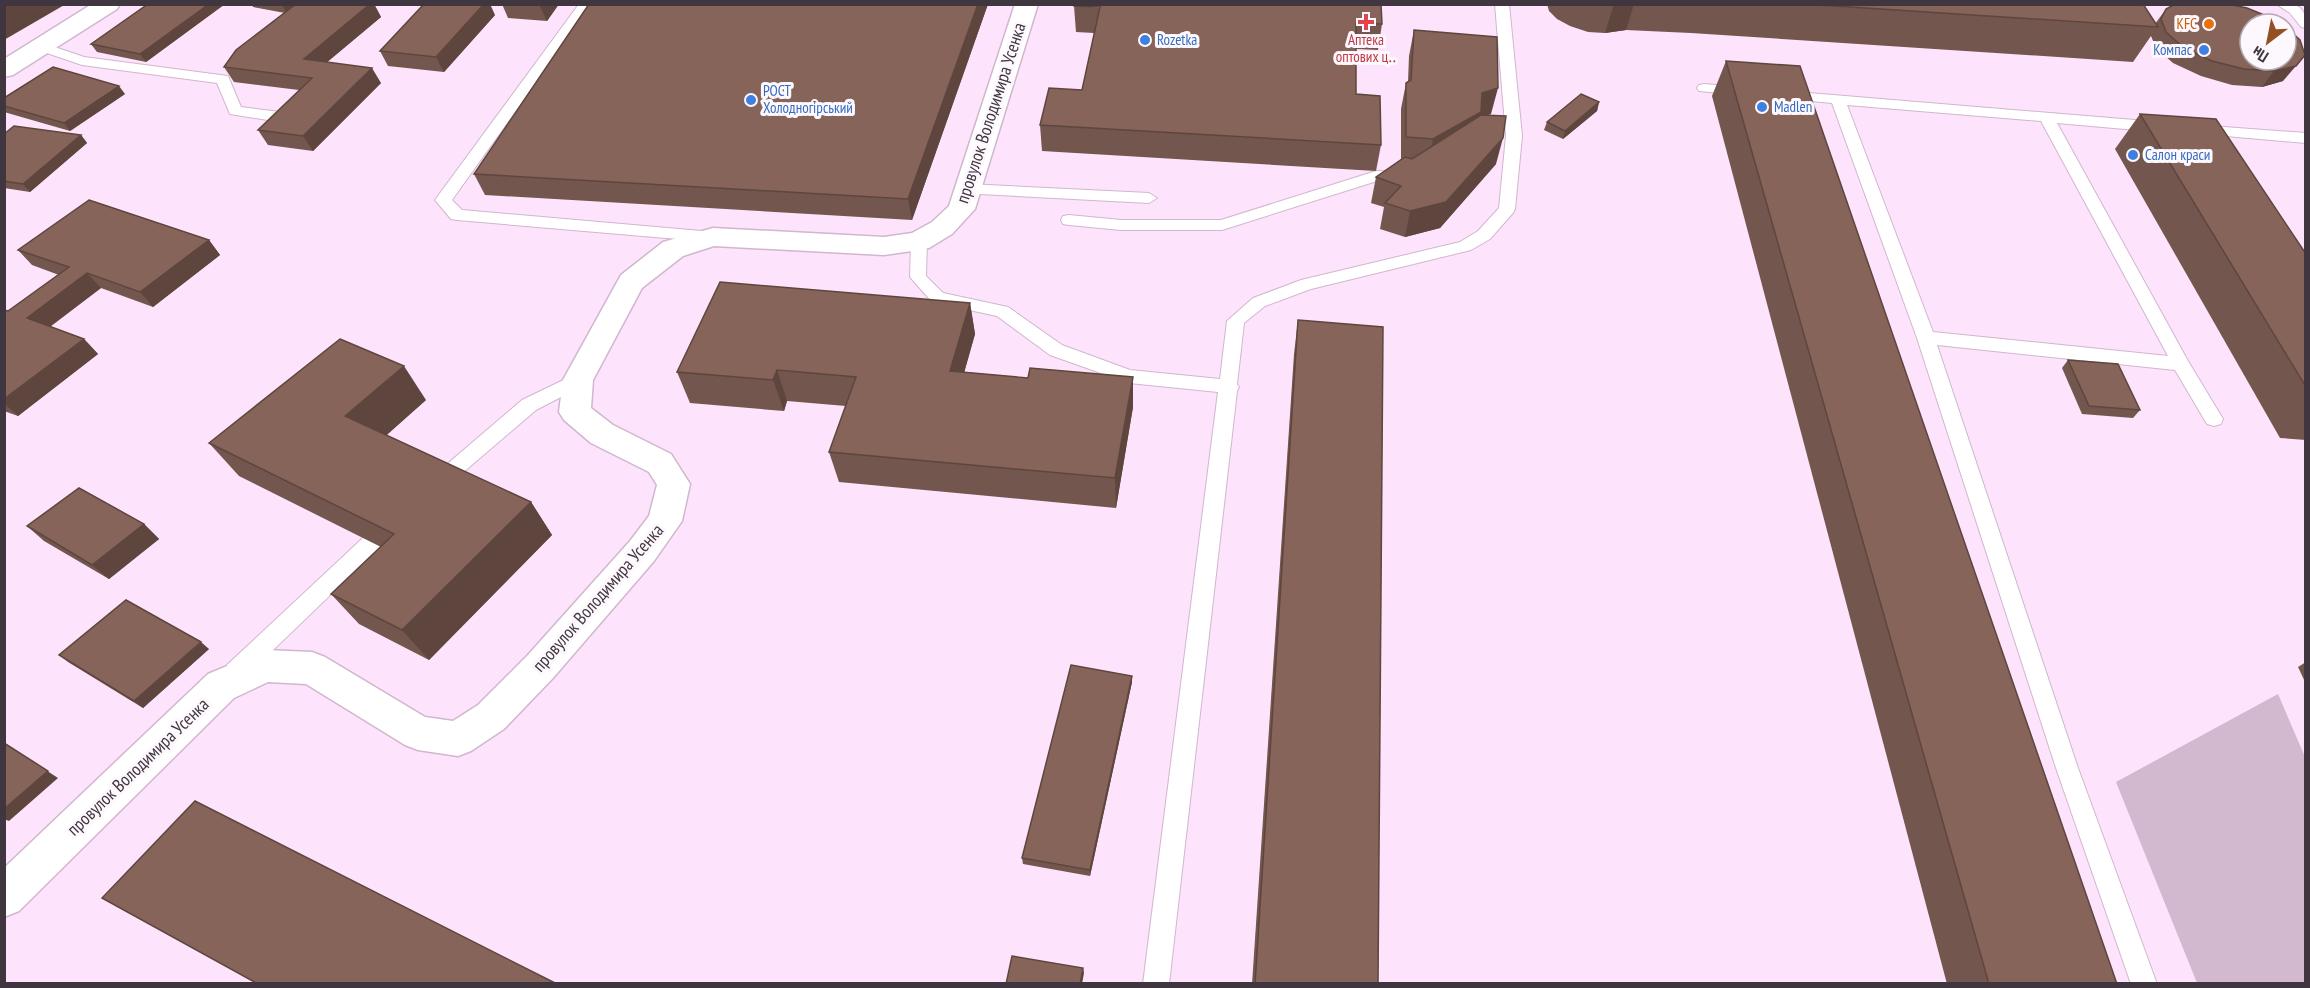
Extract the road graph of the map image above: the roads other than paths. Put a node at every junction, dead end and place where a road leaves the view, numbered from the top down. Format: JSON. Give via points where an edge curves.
{"nodes":[{"id":1,"x":109,"y":4,"type":"edge"},
{"id":2,"x":586,"y":4,"type":"edge"},
{"id":3,"x":1027,"y":4,"type":"edge"},
{"id":4,"x":1502,"y":4,"type":"edge"},
{"id":5,"x":2282,"y":4,"type":"edge"},
{"id":6,"x":2306,"y":24,"type":"edge"},
{"id":7,"x":43,"y":47,"type":"junction"},
{"id":8,"x":4,"y":70,"type":"edge"},
{"id":9,"x":1704,"y":88,"type":"dead end"},
{"id":10,"x":1838,"y":100,"type":"junction"},
{"id":11,"x":280,"y":117,"type":"edge"},
{"id":12,"x":2047,"y":118,"type":"junction"},
{"id":13,"x":1494,"y":134,"type":"edge"},
{"id":14,"x":1514,"y":136,"type":"junction"},
{"id":15,"x":2306,"y":138,"type":"edge"},
{"id":16,"x":1414,"y":177,"type":"edge"},
{"id":17,"x":967,"y":189,"type":"junction"},
{"id":18,"x":1149,"y":198,"type":"dead end"},
{"id":19,"x":1070,"y":220,"type":"dead end"},
{"id":20,"x":713,"y":237,"type":"junction"},
{"id":21,"x":919,"y":242,"type":"junction"},
{"id":22,"x":1926,"y":338,"type":"junction"},
{"id":23,"x":2181,"y":364,"type":"junction"},
{"id":24,"x":578,"y":380,"type":"junction"},
{"id":25,"x":1230,"y":387,"type":"junction"},
{"id":26,"x":2214,"y":419,"type":"dead end"},
{"id":27,"x":439,"y":482,"type":"edge"},
{"id":28,"x":372,"y":542,"type":"edge"},
{"id":29,"x":221,"y":686,"type":"junction"},
{"id":30,"x":4,"y":897,"type":"edge"},
{"id":31,"x":1156,"y":984,"type":"edge"},
{"id":32,"x":2144,"y":984,"type":"edge"}],
"edges":[{"from":1,"to":7,"type":"street"},
{"from":2,"to":20,"type":"lane","via":[[443,200],[457,215]]},
{"from":3,"to":17,"type":"street","name":"провулок Володимира Усенка"},
{"from":4,"to":14,"type":"lane"},
{"from":5,"to":6,"type":"lane","via":[[2295,10]]},
{"from":7,"to":8,"type":"street"},
{"from":7,"to":11,"type":"lane","via":[[82,61],[223,79],[235,111]]},
{"from":9,"to":10,"type":"lane"},
{"from":10,"to":12,"type":"lane"},
{"from":10,"to":22,"type":"lane"},
{"from":12,"to":15,"type":"lane"},
{"from":12,"to":23,"type":"lane"},
{"from":13,"to":14,"type":"lane"},
{"from":14,"to":25,"type":"lane","via":[[1507,209],[1484,235],[1466,246],[1308,284],[1259,302],[1236,321]]},
{"from":16,"to":19,"type":"lane","via":[[1376,176],[1222,225],[1121,225]]},
{"from":17,"to":18,"type":"lane"},
{"from":17,"to":21,"type":"street","name":"провулок Володимира Усенка","via":[[961,208],[942,228]]},
{"from":20,"to":21,"type":"street","name":"провулок Володимира Усенка","via":[[884,246]]},
{"from":20,"to":24,"type":"street","name":"провулок Володимира Усенка","via":[[673,249],[631,282]]},
{"from":21,"to":25,"type":"lane","via":[[918,278],[938,298],[1002,311],[1056,350],[1129,376]]},
{"from":22,"to":23,"type":"lane"},
{"from":22,"to":32,"type":"lane","via":[[2067,768]]},
{"from":23,"to":26,"type":"lane"},
{"from":24,"to":27,"type":"lane","via":[[529,405]]},
{"from":24,"to":29,"type":"street","name":"провулок Володимира Усенка","via":[[575,412],[602,434],[660,463],[674,484],[665,520],[548,658],[491,717],[458,739],[418,733],[312,668],[265,666]]},
{"from":25,"to":31,"type":"lane"},
{"from":28,"to":29,"type":"lane"},
{"from":29,"to":30,"type":"street","name":"провулок Володимира Усенка"}]}
